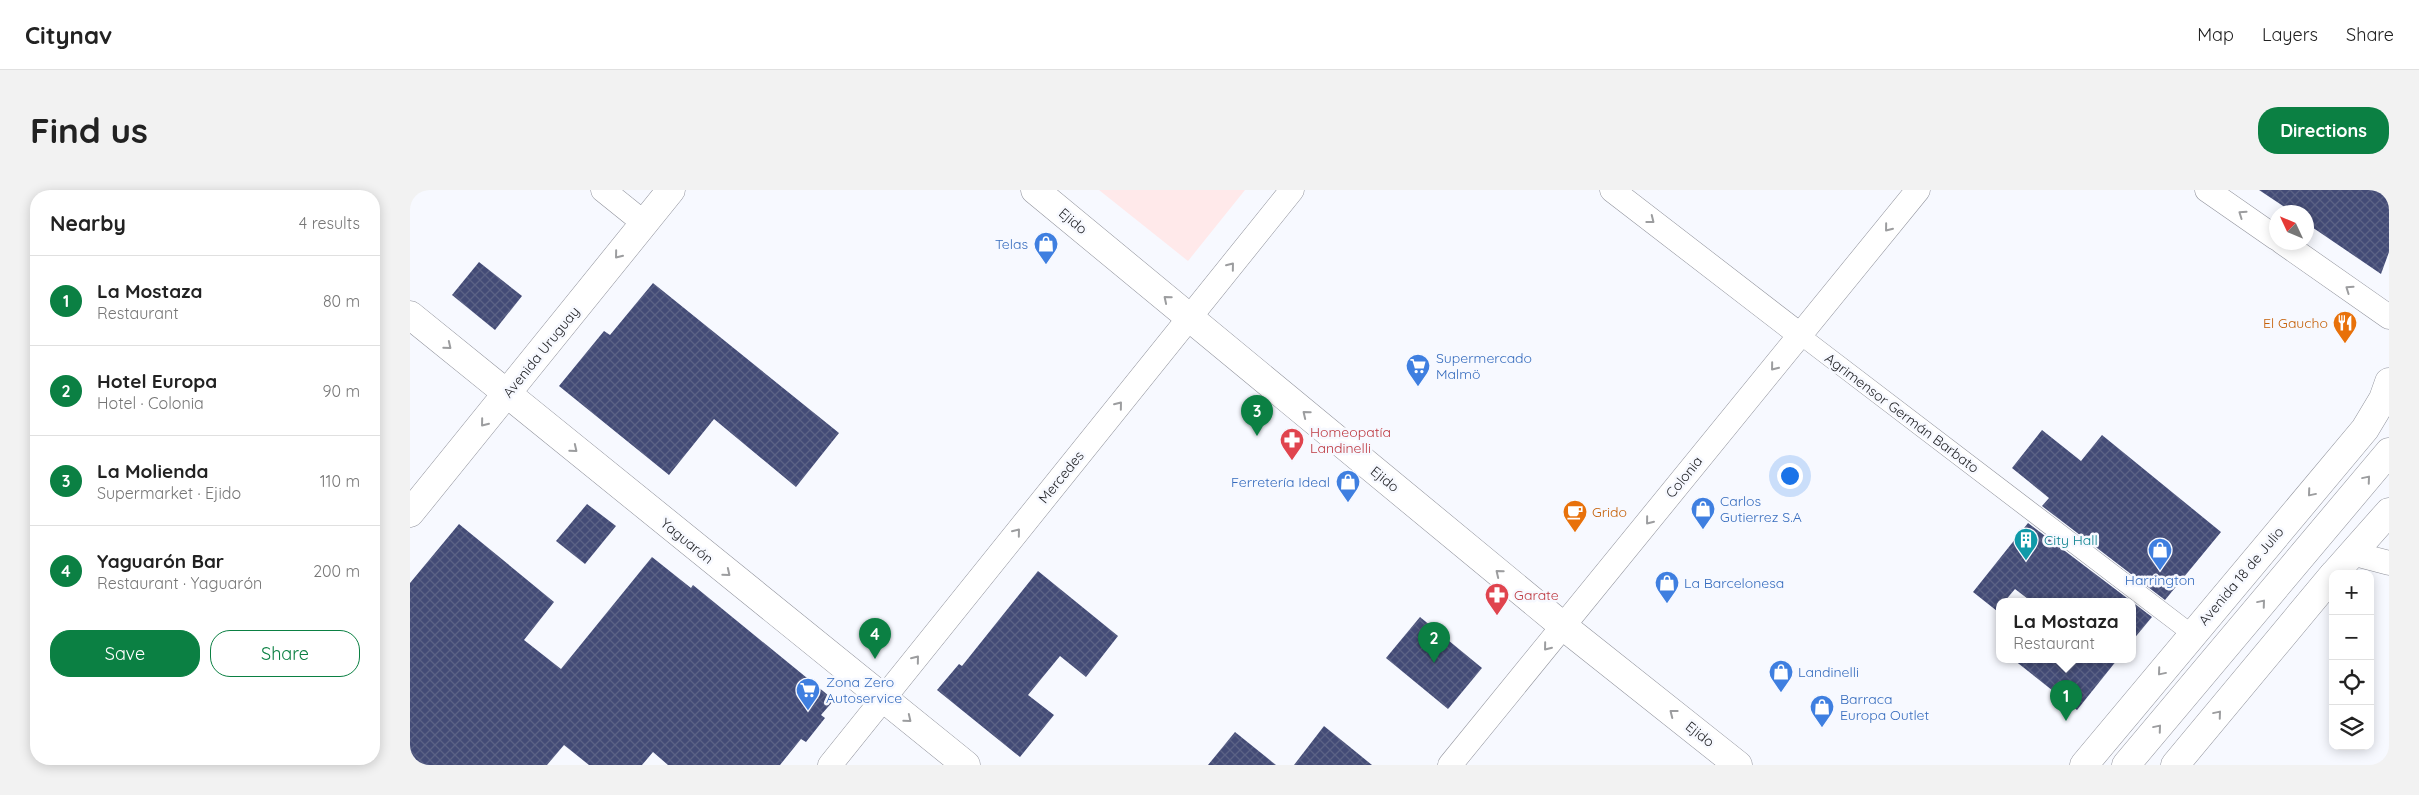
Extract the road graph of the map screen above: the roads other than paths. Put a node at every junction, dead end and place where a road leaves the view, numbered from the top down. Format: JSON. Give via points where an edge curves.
{"nodes":[{"id":1,"x":603,"y":190,"type":"edge"},
{"id":2,"x":671,"y":190,"type":"edge"},
{"id":3,"x":1034,"y":190,"type":"edge"},
{"id":4,"x":1292,"y":190,"type":"edge"},
{"id":5,"x":1612,"y":190,"type":"edge"},
{"id":6,"x":1918,"y":190,"type":"edge"},
{"id":7,"x":2207,"y":190,"type":"edge"},
{"id":8,"x":644,"y":223,"type":"junction"},
{"id":9,"x":2269,"y":233,"type":"edge"},
{"id":10,"x":2293,"y":250,"type":"edge"},
{"id":11,"x":410,"y":315,"type":"edge"},
{"id":12,"x":1189,"y":317,"type":"junction"},
{"id":13,"x":2389,"y":317,"type":"edge"},
{"id":14,"x":1800,"y":335,"type":"junction"},
{"id":15,"x":2389,"y":382,"type":"edge"},
{"id":16,"x":506,"y":395,"type":"junction"},
{"id":17,"x":2389,"y":452,"type":"edge"},
{"id":18,"x":2389,"y":512,"type":"edge"},
{"id":19,"x":410,"y":513,"type":"edge"},
{"id":20,"x":2351,"y":553,"type":"junction"},
{"id":21,"x":2389,"y":563,"type":"edge"},
{"id":22,"x":2336,"y":570,"type":"edge"},
{"id":23,"x":2329,"y":579,"type":"edge"},
{"id":24,"x":1563,"y":626,"type":"junction"},
{"id":25,"x":2192,"y":634,"type":"junction"},
{"id":26,"x":884,"y":699,"type":"junction"},
{"id":27,"x":830,"y":765,"type":"edge"},
{"id":28,"x":966,"y":765,"type":"edge"},
{"id":29,"x":1450,"y":765,"type":"edge"},
{"id":30,"x":1738,"y":765,"type":"edge"},
{"id":31,"x":2084,"y":765,"type":"edge"},
{"id":32,"x":2126,"y":765,"type":"edge"},
{"id":33,"x":2175,"y":765,"type":"edge"}],
"edges":[{"from":1,"to":8,"type":"street"},
{"from":2,"to":8,"type":"street","name":"Avenida Uruguay"},
{"from":12,"to":3,"type":"street","name":"Ejido","one_way":true},
{"from":12,"to":4,"type":"street","name":"Mercedes","one_way":true},
{"from":5,"to":14,"type":"street","name":"Agrimensor Germán Barbato","one_way":true},
{"from":6,"to":14,"type":"street","name":"Colonia","one_way":true},
{"from":9,"to":7,"type":"street","one_way":true},
{"from":8,"to":16,"type":"street","name":"Avenida Uruguay","one_way":true},
{"from":13,"to":10,"type":"street","one_way":true},
{"from":11,"to":16,"type":"street","name":"Yaguarón","one_way":true},
{"from":24,"to":12,"type":"street","name":"Ejido","one_way":true},
{"from":26,"to":12,"type":"street","name":"Mercedes","one_way":true},
{"from":14,"to":24,"type":"street","name":"Colonia","one_way":true},
{"from":14,"to":25,"type":"street","name":"Agrimensor Germán Barbato"},
{"from":15,"to":25,"type":"street","name":"Avenida 18 de Julio","one_way":true,"via":[[2365,429]]},
{"from":16,"to":19,"type":"street","name":"Avenida Uruguay","one_way":true},
{"from":16,"to":26,"type":"street","name":"Yaguarón","one_way":true},
{"from":32,"to":17,"type":"street","one_way":true},
{"from":18,"to":20,"type":"street"},
{"from":20,"to":21,"type":"street"},
{"from":20,"to":22,"type":"street"},
{"from":33,"to":23,"type":"street","one_way":true},
{"from":24,"to":29,"type":"street","name":"Colonia","one_way":true},
{"from":30,"to":24,"type":"street","name":"Ejido","one_way":true},
{"from":25,"to":31,"type":"street","name":"Avenida 18 de Julio","one_way":true},
{"from":26,"to":27,"type":"street","name":"Mercedes"},
{"from":26,"to":28,"type":"street","name":"Yaguarón","one_way":true}]}
